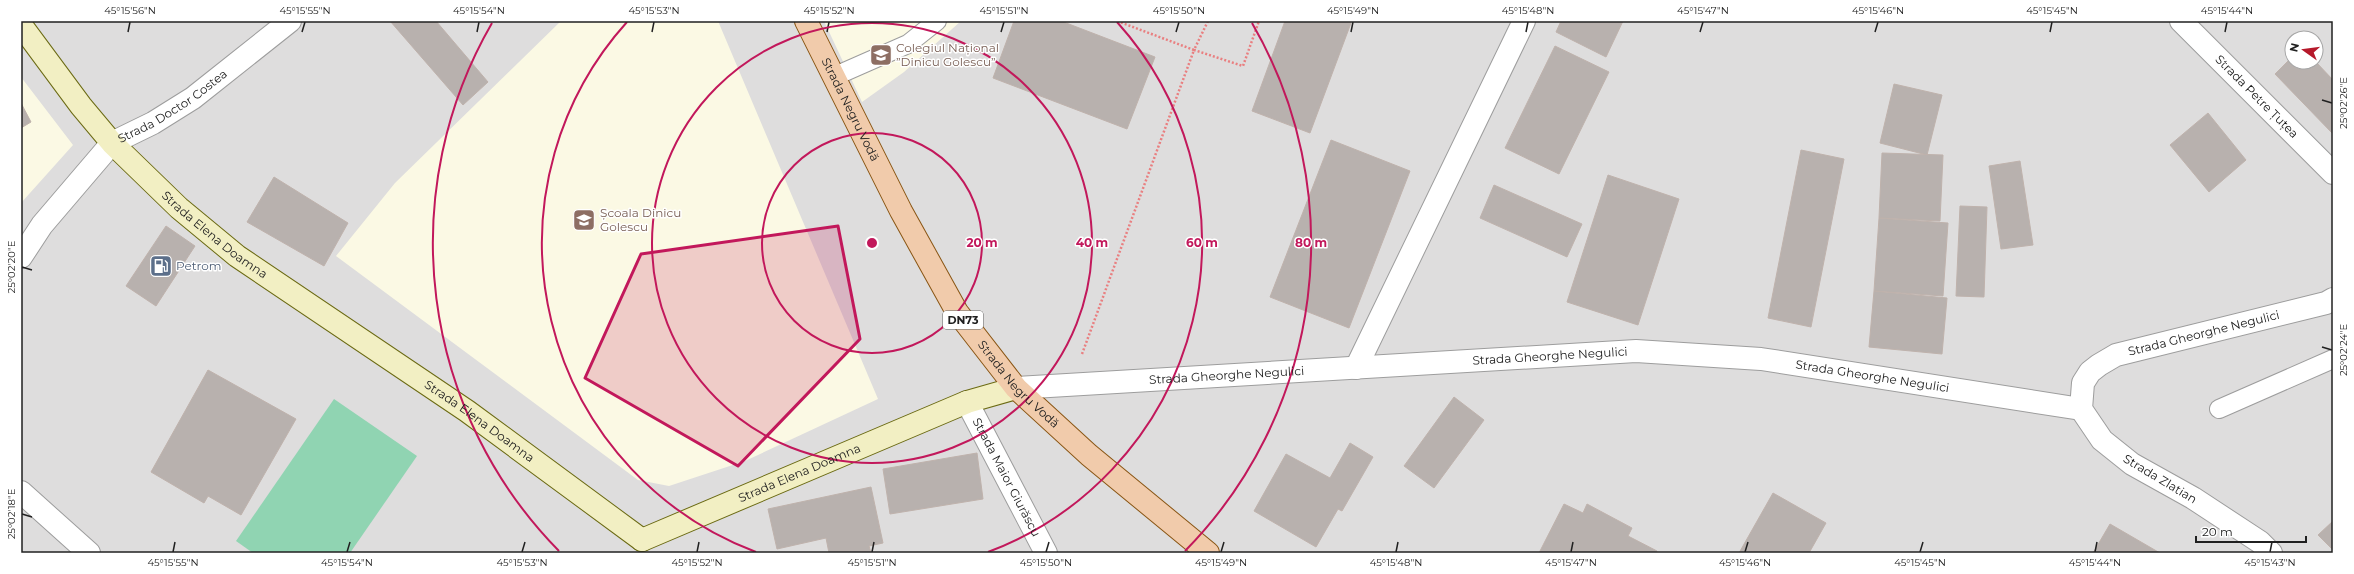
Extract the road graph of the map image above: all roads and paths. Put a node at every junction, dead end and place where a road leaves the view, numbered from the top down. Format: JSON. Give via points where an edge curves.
{"nodes":[{"id":1,"x":290,"y":21,"type":"edge"},
{"id":2,"x":806,"y":21,"type":"edge"},
{"id":3,"x":937,"y":21,"type":"edge"},
{"id":4,"x":1117,"y":21,"type":"edge"},
{"id":5,"x":1208,"y":21,"type":"edge"},
{"id":6,"x":1259,"y":21,"type":"edge"},
{"id":7,"x":1524,"y":21,"type":"edge"},
{"id":8,"x":2181,"y":21,"type":"edge"},
{"id":9,"x":23,"y":27,"type":"edge"},
{"id":10,"x":1194,"y":50,"type":"junction"},
{"id":11,"x":833,"y":77,"type":"junction"},
{"id":12,"x":112,"y":143,"type":"junction"},
{"id":13,"x":2333,"y":172,"type":"edge"},
{"id":14,"x":21,"y":257,"type":"edge"},
{"id":15,"x":2333,"y":299,"type":"edge"},
{"id":16,"x":2333,"y":359,"type":"edge"},
{"id":17,"x":1356,"y":368,"type":"junction"},
{"id":18,"x":1072,"y":383,"type":"junction"},
{"id":19,"x":1016,"y":388,"type":"junction"},
{"id":20,"x":967,"y":402,"type":"junction"},
{"id":21,"x":2081,"y":409,"type":"junction"},
{"id":22,"x":2219,"y":409,"type":"dead end"},
{"id":23,"x":21,"y":492,"type":"edge"},
{"id":24,"x":644,"y":546,"type":"edge"},
{"id":25,"x":89,"y":553,"type":"edge"},
{"id":26,"x":1046,"y":553,"type":"edge"},
{"id":27,"x":1208,"y":553,"type":"edge"},
{"id":28,"x":2271,"y":553,"type":"edge"}],
"edges":[{"from":1,"to":12,"type":"street","name":"Strada Doctor Costea","via":[[193,98],[153,123]]},
{"from":2,"to":11,"type":"main road","name":"Strada Negru Vodă","number":"DN73"},
{"from":3,"to":11,"type":"lane","via":[[908,44]]},
{"from":4,"to":10,"type":"path"},
{"from":5,"to":10,"type":"path"},
{"from":6,"to":10,"type":"path","via":[[1243,66]]},
{"from":7,"to":17,"type":"street"},
{"from":8,"to":13,"type":"street","name":"Strada Petre Țuțea"},
{"from":9,"to":12,"type":"main road","name":"Strada Elena Doamna","via":[[80,106]]},
{"from":10,"to":18,"type":"path"},
{"from":11,"to":19,"type":"main road","name":"Strada Negru Vodă","number":"DN73","via":[[956,312]]},
{"from":12,"to":14,"type":"street","name":"Strada Doctor Costea","via":[[42,225]]},
{"from":12,"to":24,"type":"main road","name":"Strada Elena Doamna","via":[[179,208],[237,256],[467,411]]},
{"from":15,"to":21,"type":"street","name":"Strada Gheorghe Negulici","via":[[2326,303],[2116,356],[2090,372],[2083,383]]},
{"from":16,"to":22,"type":"lane"},
{"from":17,"to":18,"type":"street","name":"Strada Gheorghe Negulici"},
{"from":17,"to":21,"type":"street","name":"Strada Gheorghe Negulici","via":[[1636,351],[1761,359]]},
{"from":18,"to":19,"type":"street","name":"Strada Gheorghe Negulici"},
{"from":19,"to":20,"type":"main road","name":"Strada Elena Doamna"},
{"from":19,"to":27,"type":"main road","name":"Strada Negru Vodă","number":"DN73","via":[[1089,455]]},
{"from":20,"to":24,"type":"main road","name":"Strada Elena Doamna"},
{"from":20,"to":26,"type":"street","name":"Strada Maior Giurăscu"},
{"from":21,"to":28,"type":"street","name":"Strada Zlatian","via":[[2102,440],[2132,464],[2193,498],[2260,542]]},
{"from":23,"to":25,"type":"street"}]}
